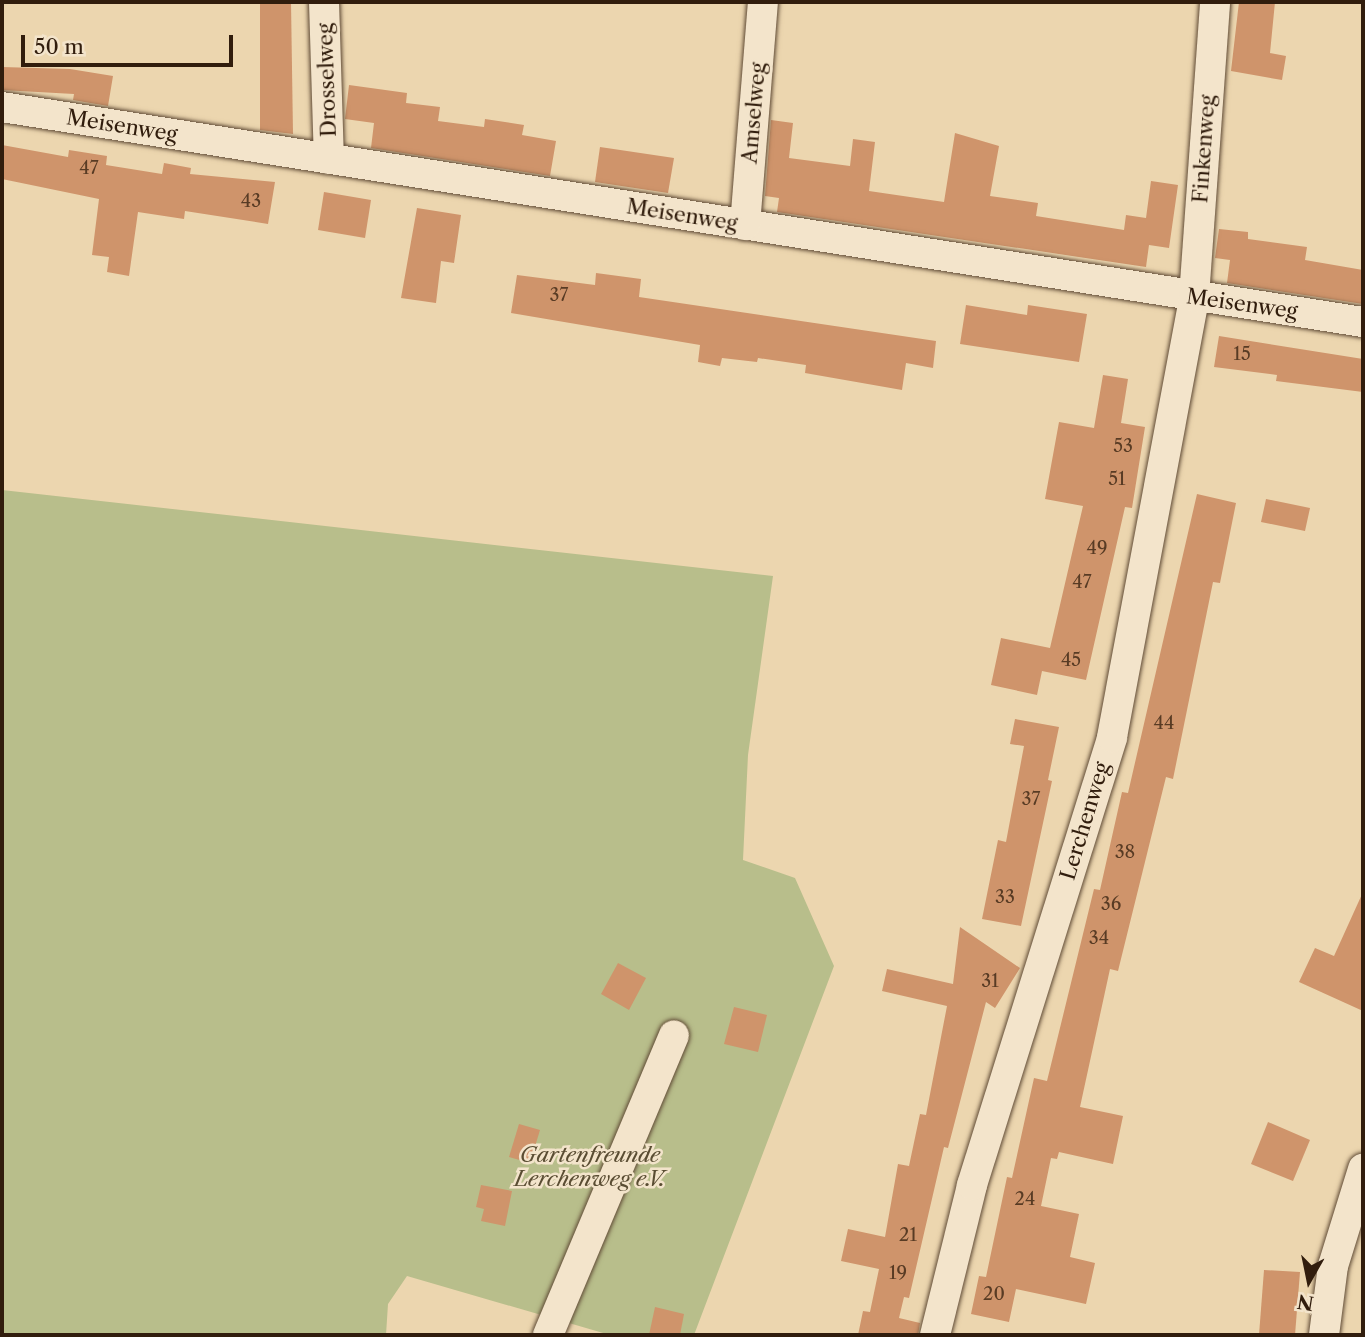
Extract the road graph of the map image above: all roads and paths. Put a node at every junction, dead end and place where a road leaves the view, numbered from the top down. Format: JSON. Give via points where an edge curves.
{"nodes":[{"id":1,"x":324,"y":2,"type":"edge"},
{"id":2,"x":763,"y":2,"type":"edge"},
{"id":3,"x":1215,"y":2,"type":"edge"},
{"id":4,"x":2,"y":107,"type":"edge"},
{"id":5,"x":329,"y":159,"type":"junction"},
{"id":6,"x":745,"y":225,"type":"junction"},
{"id":7,"x":1194,"y":297,"type":"junction"},
{"id":8,"x":1363,"y":322,"type":"edge"},
{"id":9,"x":674,"y":1035,"type":"dead end"},
{"id":10,"x":1363,"y":1169,"type":"edge"},
{"id":11,"x":548,"y":1335,"type":"edge"},
{"id":12,"x":935,"y":1335,"type":"edge"},
{"id":13,"x":1324,"y":1335,"type":"edge"}],
"edges":[{"from":1,"to":5,"type":"street","name":"Drosselweg"},
{"from":2,"to":6,"type":"street","name":"Amselweg"},
{"from":3,"to":7,"type":"street","name":"Finkenweg"},
{"from":4,"to":5,"type":"street","name":"Meisenweg"},
{"from":5,"to":6,"type":"street","name":"Meisenweg"},
{"from":6,"to":7,"type":"street","name":"Meisenweg"},
{"from":7,"to":8,"type":"street","name":"Meisenweg"},
{"from":7,"to":12,"type":"street","name":"Lerchenweg","via":[[1112,737],[972,1185]]},
{"from":9,"to":11,"type":"street"},
{"from":10,"to":13,"type":"street","via":[[1333,1266]]}]}
